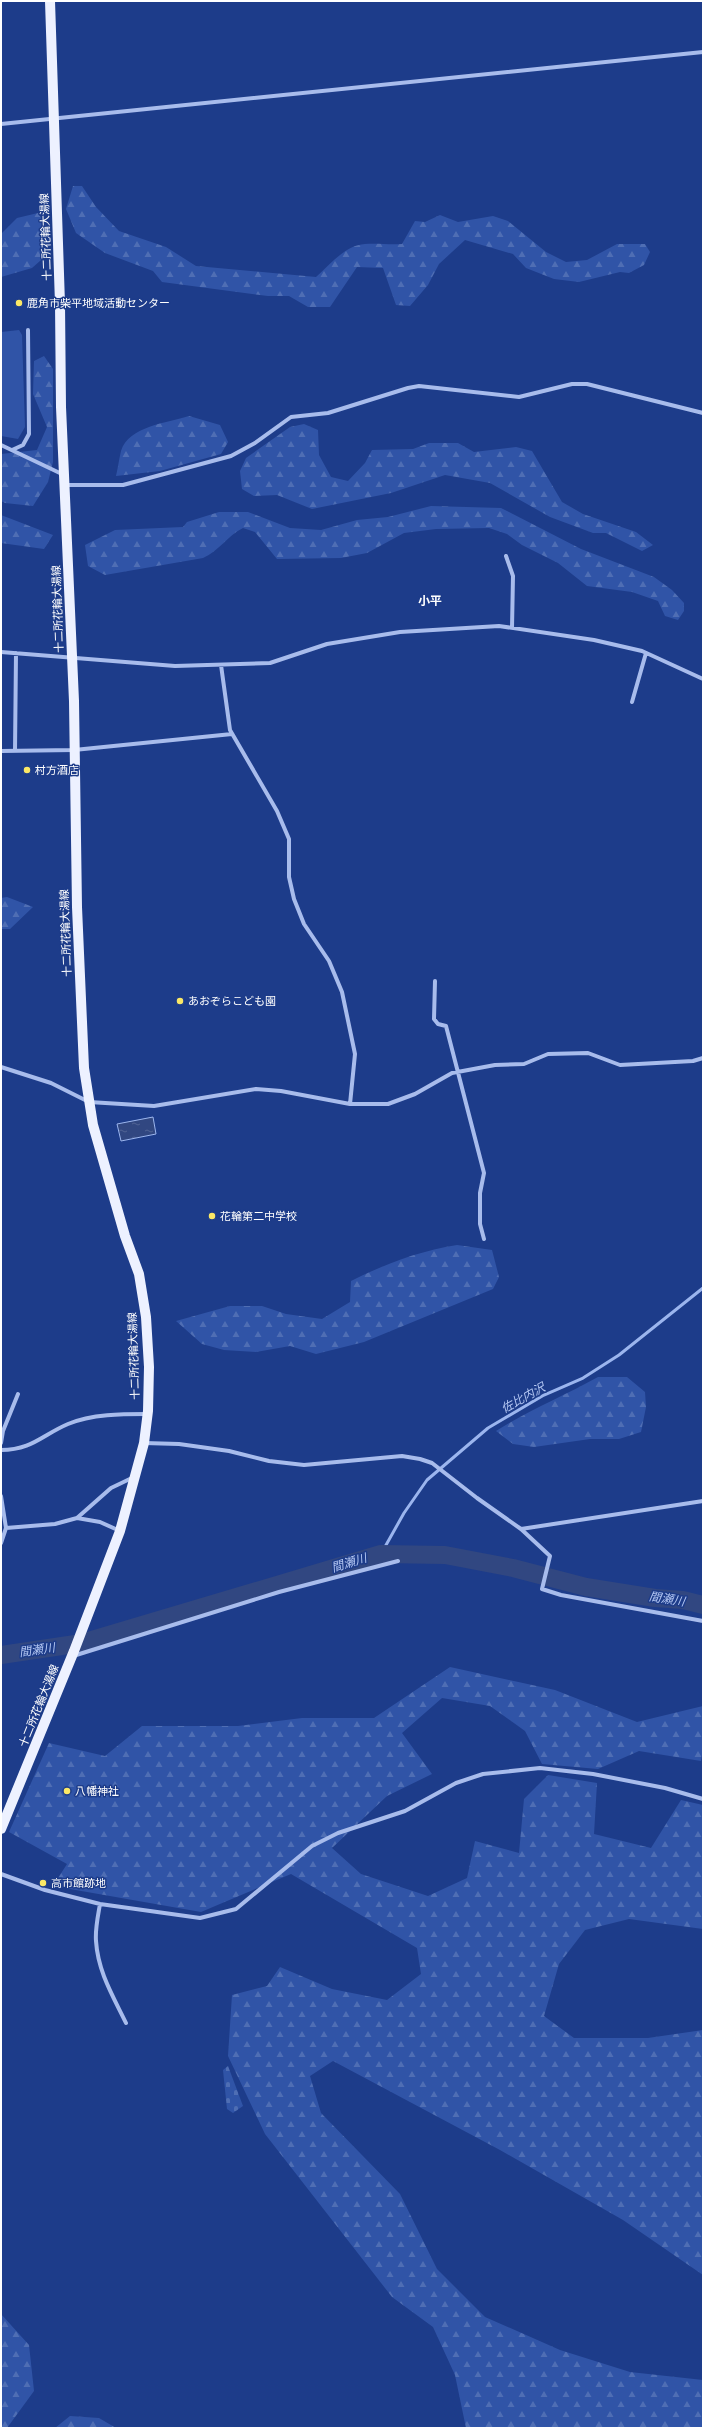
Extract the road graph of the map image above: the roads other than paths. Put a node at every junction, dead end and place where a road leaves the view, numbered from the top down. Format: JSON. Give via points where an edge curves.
{"nodes":[{"id":1,"x":50,"y":1,"type":"edge"},
{"id":2,"x":703,"y":52,"type":"edge"},
{"id":3,"x":55,"y":119,"type":"junction"},
{"id":4,"x":1,"y":124,"type":"edge"},
{"id":5,"x":28,"y":330,"type":"dead end"},
{"id":6,"x":703,"y":413,"type":"edge"},
{"id":7,"x":1,"y":444,"type":"edge"},
{"id":8,"x":12,"y":450,"type":"junction"},
{"id":9,"x":64,"y":480,"type":"junction"},
{"id":10,"x":506,"y":556,"type":"dead end"},
{"id":11,"x":512,"y":628,"type":"junction"},
{"id":12,"x":1,"y":652,"type":"edge"},
{"id":13,"x":16,"y":653,"type":"junction"},
{"id":14,"x":646,"y":653,"type":"junction"},
{"id":15,"x":72,"y":659,"type":"junction"},
{"id":16,"x":222,"y":665,"type":"junction"},
{"id":17,"x":703,"y":678,"type":"edge"},
{"id":18,"x":632,"y":702,"type":"dead end"},
{"id":19,"x":232,"y":734,"type":"junction"},
{"id":20,"x":74,"y":750,"type":"junction"},
{"id":21,"x":1,"y":751,"type":"edge"},
{"id":22,"x":15,"y":751,"type":"junction"},
{"id":23,"x":435,"y":981,"type":"dead end"},
{"id":24,"x":703,"y":1058,"type":"edge"},
{"id":25,"x":1,"y":1067,"type":"edge"},
{"id":26,"x":458,"y":1072,"type":"junction"},
{"id":27,"x":89,"y":1102,"type":"junction"},
{"id":28,"x":350,"y":1104,"type":"junction"},
{"id":29,"x":484,"y":1239,"type":"dead end"},
{"id":30,"x":18,"y":1394,"type":"dead end"},
{"id":31,"x":147,"y":1414,"type":"junction"},
{"id":32,"x":1,"y":1443,"type":"edge"},
{"id":33,"x":144,"y":1443,"type":"junction"},
{"id":34,"x":1,"y":1450,"type":"edge"},
{"id":35,"x":136,"y":1476,"type":"junction"},
{"id":36,"x":1,"y":1496,"type":"edge"},
{"id":37,"x":703,"y":1501,"type":"edge"},
{"id":38,"x":77,"y":1518,"type":"junction"},
{"id":39,"x":6,"y":1528,"type":"junction"},
{"id":40,"x":521,"y":1529,"type":"junction"},
{"id":41,"x":120,"y":1531,"type":"junction"},
{"id":42,"x":1,"y":1543,"type":"edge"},
{"id":43,"x":398,"y":1561,"type":"dead end"},
{"id":44,"x":703,"y":1621,"type":"edge"},
{"id":45,"x":73,"y":1654,"type":"junction"},
{"id":46,"x":703,"y":1799,"type":"edge"},
{"id":47,"x":1,"y":1829,"type":"edge"},
{"id":48,"x":1,"y":1874,"type":"edge"},
{"id":49,"x":100,"y":1904,"type":"junction"},
{"id":50,"x":126,"y":2023,"type":"dead end"}],
"edges":[{"from":1,"to":3,"type":"main road","name":"十二所花輪大湯線"},
{"from":2,"to":3,"type":"street"},
{"from":3,"to":4,"type":"street"},
{"from":3,"to":9,"type":"main road","name":"十二所花輪大湯線"},
{"from":5,"to":8,"type":"street","via":[[29,434],[23,444]]},
{"from":6,"to":9,"type":"street","via":[[587,384],[572,384],[519,397],[413,387],[328,413],[290,417],[255,443],[217,461],[123,485]]},
{"from":7,"to":8,"type":"street"},
{"from":8,"to":9,"type":"street"},
{"from":9,"to":15,"type":"main road","name":"十二所花輪大湯線"},
{"from":10,"to":11,"type":"street","via":[[513,576]]},
{"from":11,"to":14,"type":"street","via":[[594,640]]},
{"from":11,"to":16,"type":"street","via":[[499,626],[400,632],[327,644],[270,663]]},
{"from":12,"to":13,"type":"street"},
{"from":13,"to":15,"type":"street"},
{"from":13,"to":22,"type":"street"},
{"from":14,"to":17,"type":"street"},
{"from":14,"to":18,"type":"street"},
{"from":15,"to":16,"type":"street","via":[[167,665]]},
{"from":15,"to":20,"type":"main road","name":"十二所花輪大湯線"},
{"from":16,"to":19,"type":"street"},
{"from":19,"to":20,"type":"street"},
{"from":19,"to":28,"type":"street","via":[[277,811],[289,839],[289,877],[294,899],[304,924],[328,961],[342,992],[355,1054]]},
{"from":20,"to":22,"type":"street"},
{"from":20,"to":27,"type":"main road","name":"十二所花輪大湯線","via":[[77,907],[84,1068]]},
{"from":21,"to":22,"type":"street"},
{"from":23,"to":26,"type":"street","via":[[434,1019],[438,1024],[446,1026]]},
{"from":24,"to":26,"type":"street","via":[[620,1065],[588,1053],[548,1054],[524,1064],[495,1065]]},
{"from":25,"to":27,"type":"street","via":[[51,1083]]},
{"from":26,"to":28,"type":"street","via":[[415,1094],[388,1104]]},
{"from":26,"to":29,"type":"street","via":[[484,1173],[480,1193],[480,1224]]},
{"from":27,"to":28,"type":"street","via":[[154,1106],[256,1089]]},
{"from":27,"to":31,"type":"main road","name":"十二所花輪大湯線","via":[[121,1222],[139,1274],[146,1317],[149,1367]]},
{"from":30,"to":32,"type":"street","via":[[3,1431]]},
{"from":31,"to":33,"type":"main road","name":"十二所花輪大湯線"},
{"from":31,"to":34,"type":"street","via":[[98,1417],[68,1424],[18,1450]]},
{"from":33,"to":35,"type":"main road","name":"十二所花輪大湯線"},
{"from":33,"to":40,"type":"street","via":[[179,1444],[304,1465],[402,1456],[432,1463]]},
{"from":35,"to":38,"type":"street","via":[[111,1488]]},
{"from":35,"to":41,"type":"main road","name":"十二所花輪大湯線"},
{"from":36,"to":39,"type":"street"},
{"from":37,"to":40,"type":"street"},
{"from":38,"to":39,"type":"street","via":[[55,1524]]},
{"from":38,"to":41,"type":"street","via":[[100,1522]]},
{"from":39,"to":42,"type":"street"},
{"from":40,"to":44,"type":"street","via":[[550,1556],[542,1589]]},
{"from":41,"to":45,"type":"main road","name":"十二所花輪大湯線"},
{"from":43,"to":45,"type":"street","via":[[279,1592]]},
{"from":45,"to":47,"type":"main road","name":"十二所花輪大湯線"},
{"from":46,"to":49,"type":"street","via":[[664,1788],[593,1774],[540,1768],[483,1774],[456,1783],[406,1811],[338,1833],[312,1846],[236,1908],[200,1918]]},
{"from":48,"to":49,"type":"street","via":[[45,1890]]},
{"from":49,"to":50,"type":"street","via":[[96,1940],[99,1964],[106,1986]]}]}
